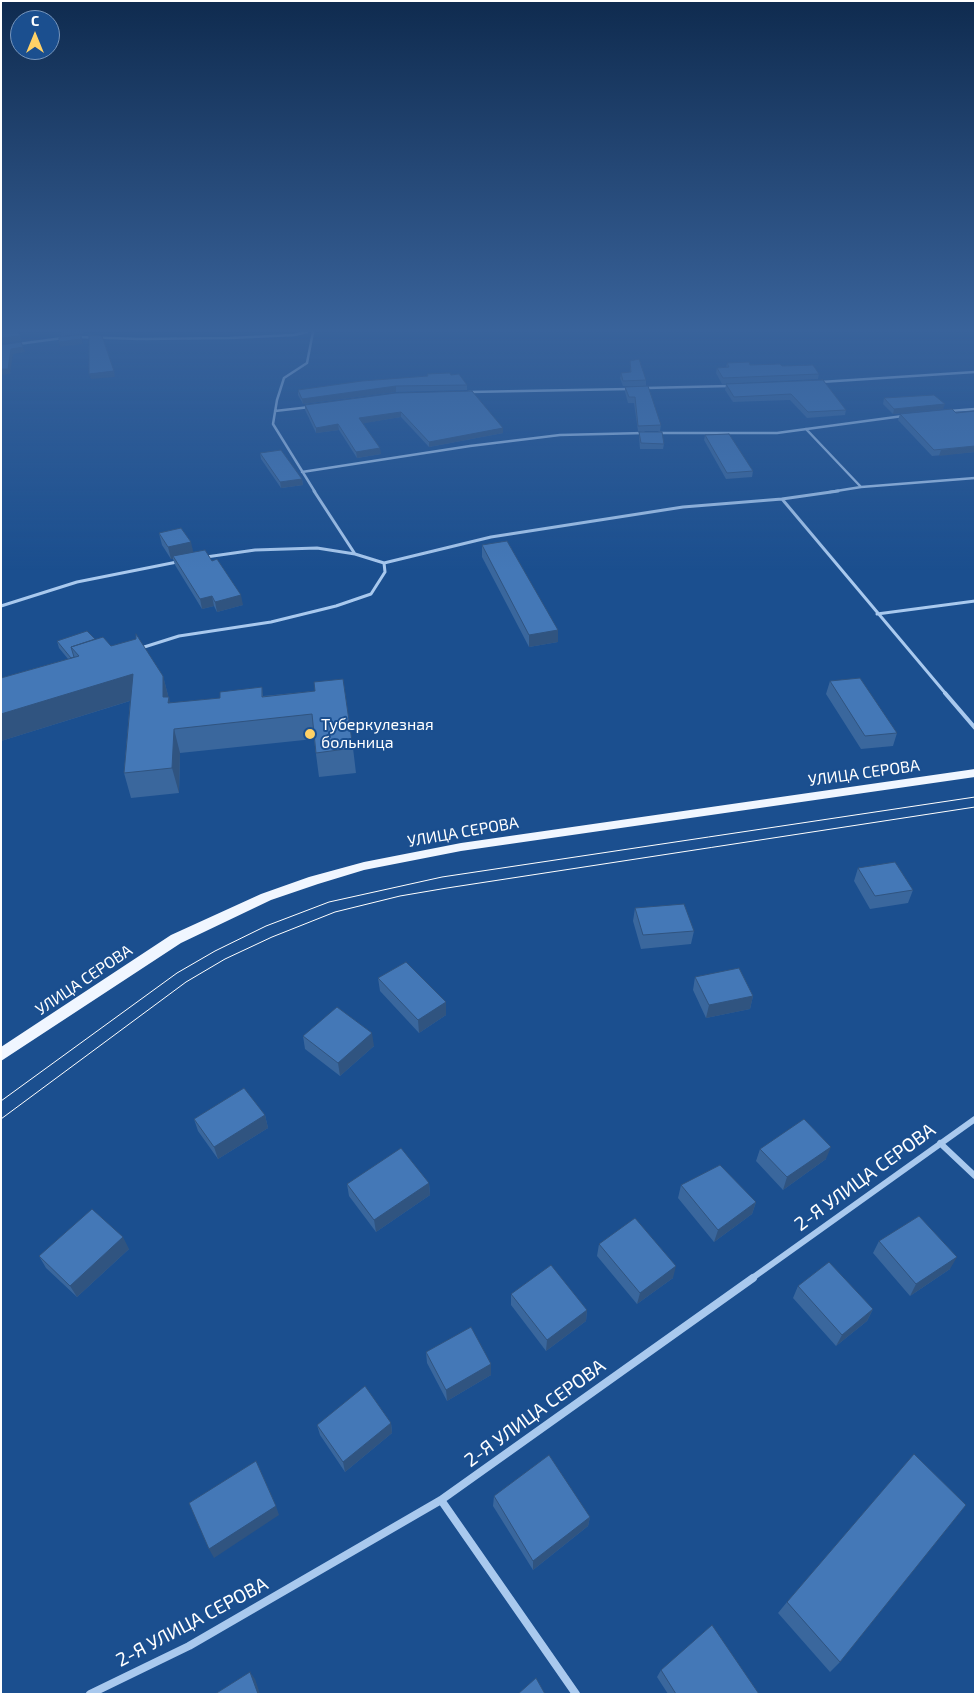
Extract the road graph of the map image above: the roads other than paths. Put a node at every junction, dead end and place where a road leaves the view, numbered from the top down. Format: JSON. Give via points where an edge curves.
{"nodes":[{"id":1,"x":275,"y":411,"type":"edge"},
{"id":2,"x":953,"y":411,"type":"edge"},
{"id":3,"x":943,"y":412,"type":"edge"},
{"id":4,"x":906,"y":416,"type":"edge"},
{"id":5,"x":806,"y":429,"type":"junction"},
{"id":6,"x":644,"y":433,"type":"edge"},
{"id":7,"x":654,"y":433,"type":"edge"},
{"id":8,"x":302,"y":472,"type":"junction"},
{"id":9,"x":975,"y":478,"type":"edge"},
{"id":10,"x":861,"y":488,"type":"junction"},
{"id":11,"x":782,"y":499,"type":"junction"},
{"id":12,"x":355,"y":554,"type":"junction"},
{"id":13,"x":202,"y":557,"type":"edge"},
{"id":14,"x":184,"y":560,"type":"edge"},
{"id":15,"x":384,"y":563,"type":"junction"},
{"id":16,"x":975,"y":600,"type":"edge"},
{"id":17,"x":1,"y":606,"type":"edge"},
{"id":18,"x":877,"y":614,"type":"junction"},
{"id":19,"x":133,"y":650,"type":"edge"},
{"id":20,"x":975,"y":728,"type":"edge"},
{"id":21,"x":975,"y":773,"type":"edge"},
{"id":22,"x":1,"y":1055,"type":"edge"},
{"id":23,"x":975,"y":1119,"type":"edge"},
{"id":24,"x":940,"y":1143,"type":"junction"},
{"id":25,"x":975,"y":1176,"type":"edge"},
{"id":26,"x":441,"y":1500,"type":"junction"},
{"id":27,"x":90,"y":1694,"type":"edge"},
{"id":28,"x":576,"y":1694,"type":"edge"}],
"edges":[{"from":1,"to":8,"type":"lane","via":[[274,424]]},
{"from":2,"to":3,"type":"lane"},
{"from":4,"to":5,"type":"lane"},
{"from":5,"to":7,"type":"lane","via":[[777,433]]},
{"from":5,"to":10,"type":"lane"},
{"from":6,"to":8,"type":"lane","via":[[560,434]]},
{"from":8,"to":12,"type":"lane"},
{"from":9,"to":10,"type":"lane"},
{"from":10,"to":11,"type":"lane"},
{"from":11,"to":15,"type":"lane","via":[[683,507],[491,537]]},
{"from":11,"to":18,"type":"lane"},
{"from":12,"to":13,"type":"lane","via":[[317,548],[289,548]]},
{"from":12,"to":15,"type":"lane"},
{"from":14,"to":17,"type":"lane","via":[[77,582]]},
{"from":15,"to":19,"type":"lane","via":[[384,572],[371,594],[350,602],[271,622],[179,636]]},
{"from":16,"to":18,"type":"lane"},
{"from":18,"to":20,"type":"lane"},
{"from":21,"to":22,"type":"main road","name":"УЛИЦА СЕРОВА","via":[[461,847],[364,866],[314,880],[266,896],[176,939]]},
{"from":23,"to":24,"type":"street","name":"2-Я УЛИЦА СЕРОВА"},
{"from":24,"to":25,"type":"street"},
{"from":24,"to":26,"type":"street","name":"2-Я УЛИЦА СЕРОВА"},
{"from":26,"to":27,"type":"street","name":"2-Я УЛИЦА СЕРОВА","via":[[189,1646]]},
{"from":26,"to":28,"type":"street"}]}
